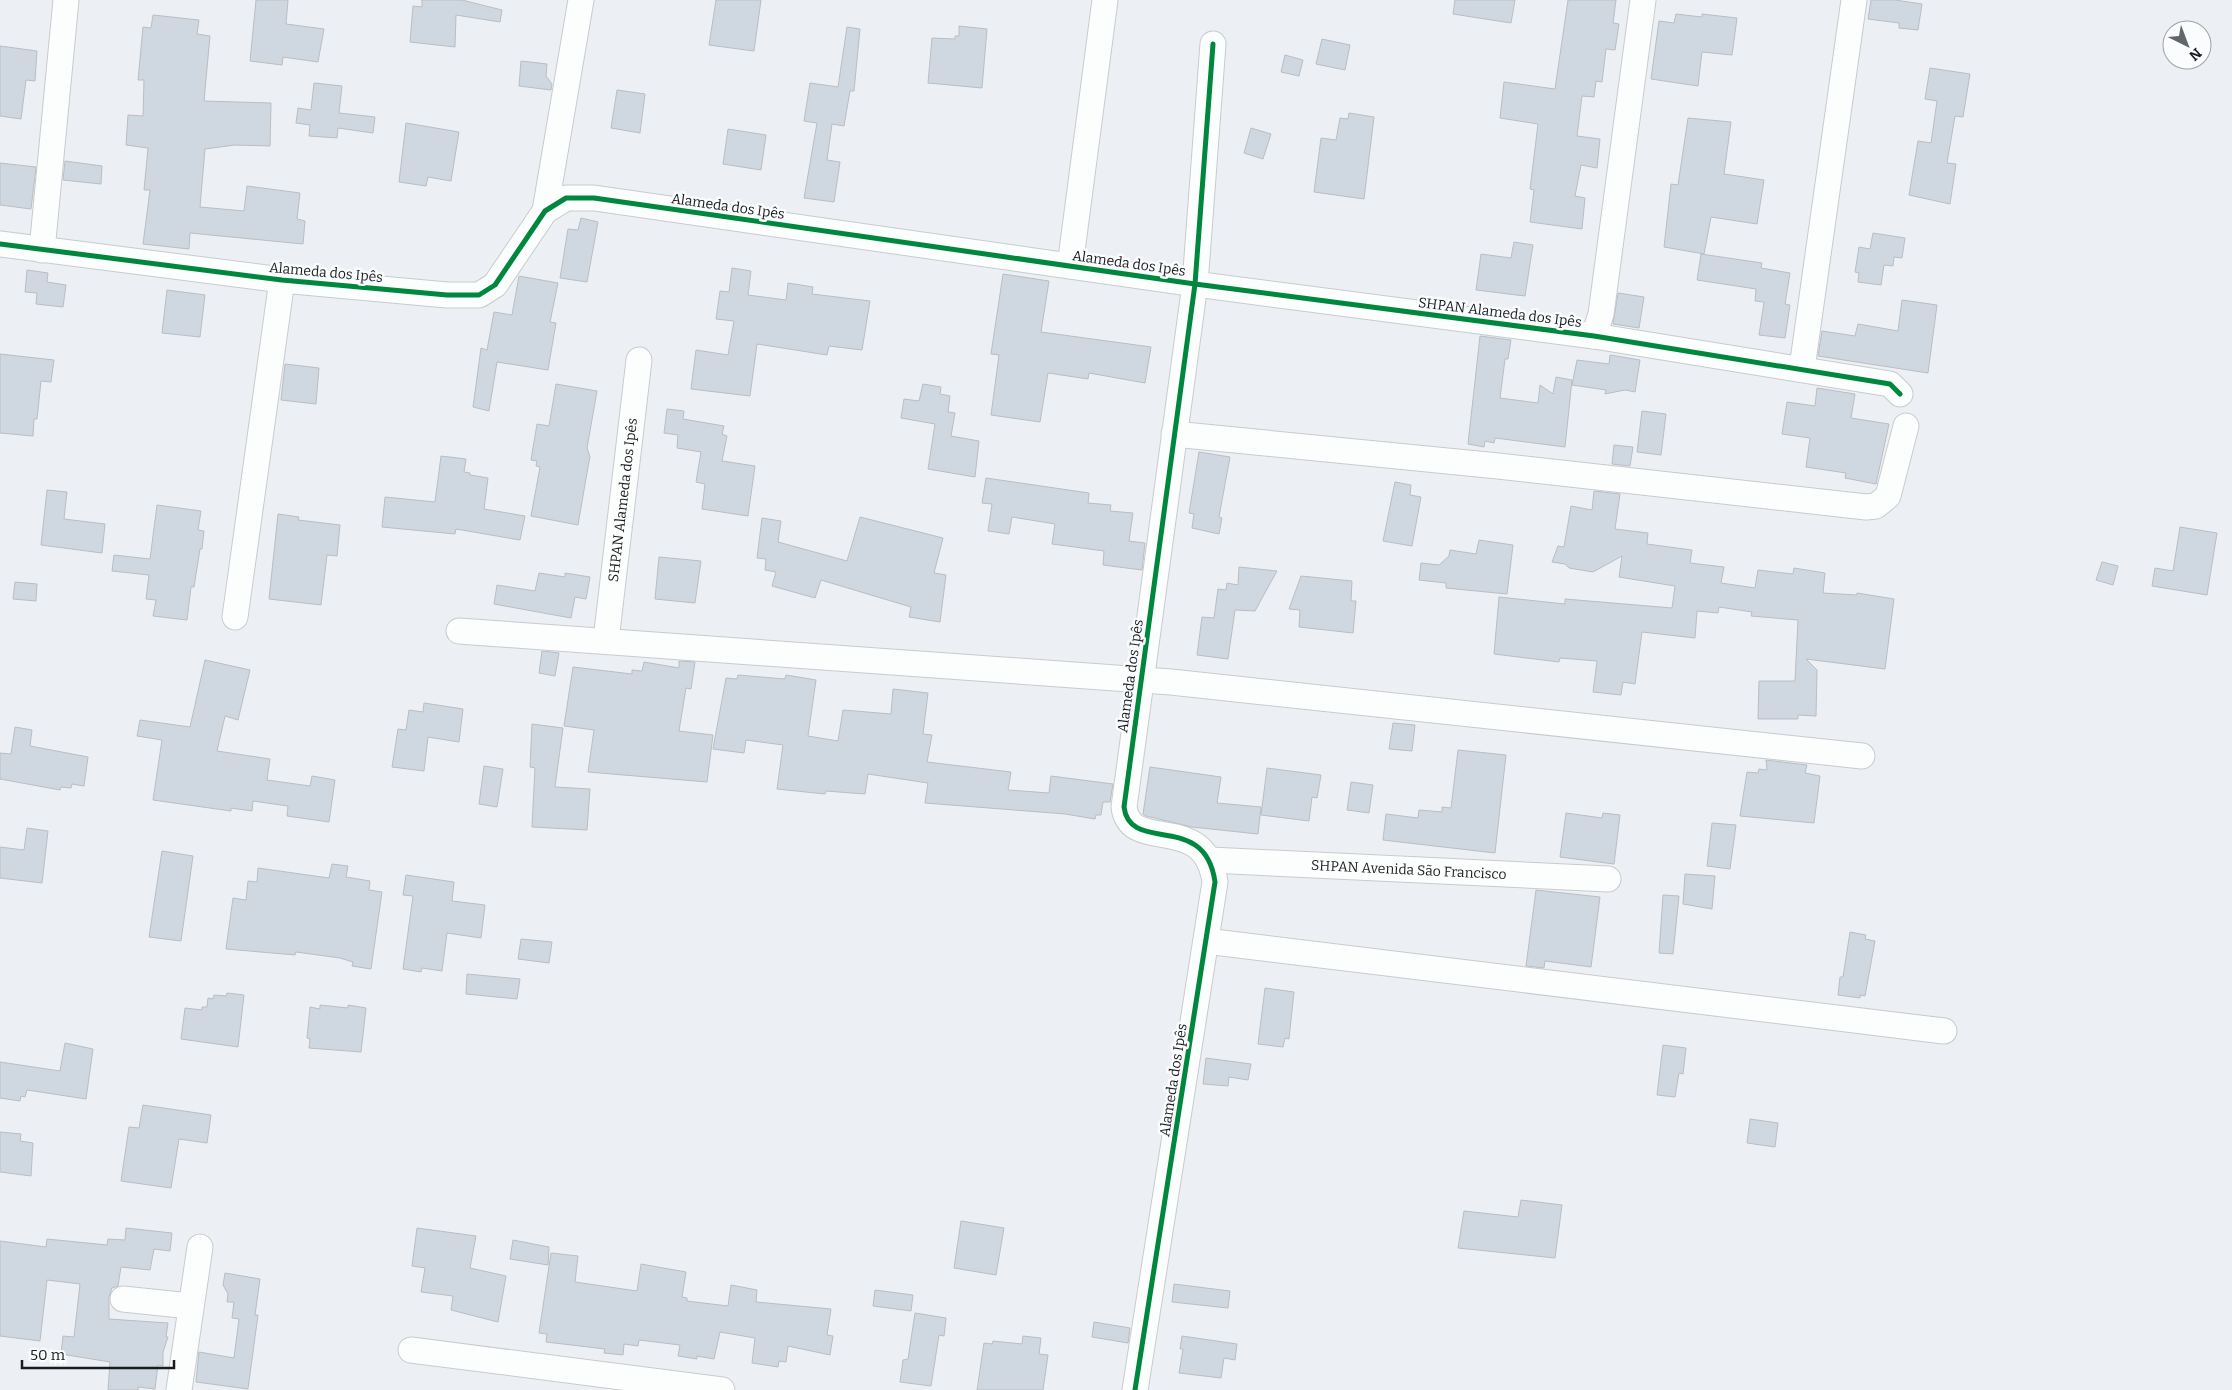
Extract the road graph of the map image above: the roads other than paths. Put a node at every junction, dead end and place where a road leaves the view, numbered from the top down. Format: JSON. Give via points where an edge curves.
{"nodes":[{"id":1,"x":66,"y":0,"type":"edge"},
{"id":2,"x":581,"y":0,"type":"edge"},
{"id":3,"x":1105,"y":0,"type":"edge"},
{"id":4,"x":1643,"y":0,"type":"edge"},
{"id":5,"x":1854,"y":0,"type":"edge"},
{"id":6,"x":1213,"y":44,"type":"dead end"},
{"id":7,"x":545,"y":211,"type":"junction"},
{"id":8,"x":0,"y":244,"type":"edge"},
{"id":9,"x":42,"y":250,"type":"junction"},
{"id":10,"x":1070,"y":266,"type":"junction"},
{"id":11,"x":282,"y":280,"type":"junction"},
{"id":12,"x":1195,"y":284,"type":"junction"},
{"id":13,"x":1594,"y":336,"type":"junction"},
{"id":14,"x":639,"y":360,"type":"dead end"},
{"id":15,"x":1802,"y":368,"type":"junction"},
{"id":16,"x":1900,"y":394,"type":"dead end"},
{"id":17,"x":1906,"y":426,"type":"dead end"},
{"id":18,"x":1174,"y":434,"type":"junction"},
{"id":19,"x":235,"y":617,"type":"dead end"},
{"id":20,"x":459,"y":631,"type":"dead end"},
{"id":21,"x":606,"y":640,"type":"junction"},
{"id":22,"x":1141,"y":681,"type":"junction"},
{"id":23,"x":1862,"y":756,"type":"dead end"},
{"id":24,"x":1210,"y":860,"type":"junction"},
{"id":25,"x":1608,"y":879,"type":"dead end"},
{"id":26,"x":1206,"y":941,"type":"junction"},
{"id":27,"x":1944,"y":1031,"type":"dead end"},
{"id":28,"x":200,"y":1247,"type":"dead end"},
{"id":29,"x":123,"y":1299,"type":"dead end"},
{"id":30,"x":190,"y":1306,"type":"junction"},
{"id":31,"x":411,"y":1350,"type":"dead end"},
{"id":32,"x":179,"y":1390,"type":"edge"},
{"id":33,"x":722,"y":1390,"type":"edge"},
{"id":34,"x":1135,"y":1390,"type":"edge"}],
"edges":[{"from":1,"to":9,"type":"street"},
{"from":2,"to":7,"type":"street"},
{"from":3,"to":10,"type":"street"},
{"from":4,"to":13,"type":"street","via":[[1601,314]]},
{"from":5,"to":15,"type":"street"},
{"from":6,"to":12,"type":"street"},
{"from":7,"to":10,"type":"street","name":"Alameda dos Ipês","via":[[566,198],[594,198]]},
{"from":7,"to":11,"type":"street","name":"Alameda dos Ipês","via":[[495,285],[479,295]]},
{"from":8,"to":9,"type":"street","name":"Alameda dos Ipês"},
{"from":9,"to":11,"type":"street","name":"Alameda dos Ipês"},
{"from":10,"to":12,"type":"street","name":"Alameda dos Ipês"},
{"from":11,"to":19,"type":"street"},
{"from":12,"to":13,"type":"street","name":"SHPAN Alameda dos Ipês"},
{"from":12,"to":18,"type":"street","name":"Alameda dos Ipês"},
{"from":13,"to":15,"type":"street","name":"SHPAN Alameda dos Ipês"},
{"from":14,"to":21,"type":"street","name":"SHPAN Alameda dos Ipês"},
{"from":15,"to":16,"type":"street","name":"SHPAN Alameda dos Ipês","via":[[1890,384]]},
{"from":17,"to":18,"type":"street","via":[[1888,496],[1876,506],[1866,507]]},
{"from":18,"to":22,"type":"street","name":"Alameda dos Ipês"},
{"from":20,"to":21,"type":"street"},
{"from":21,"to":22,"type":"street"},
{"from":22,"to":23,"type":"street"},
{"from":22,"to":24,"type":"street","name":"Alameda dos Ipês","via":[[1125,814],[1138,829],[1195,844]]},
{"from":24,"to":25,"type":"street","name":"SHPAN Avenida São Francisco"},
{"from":24,"to":26,"type":"street","name":"Alameda dos Ipês","via":[[1215,882]]},
{"from":26,"to":27,"type":"street"},
{"from":26,"to":34,"type":"street","name":"Alameda dos Ipês"},
{"from":28,"to":30,"type":"street"},
{"from":29,"to":30,"type":"street"},
{"from":30,"to":32,"type":"street"},
{"from":31,"to":33,"type":"street"}]}
